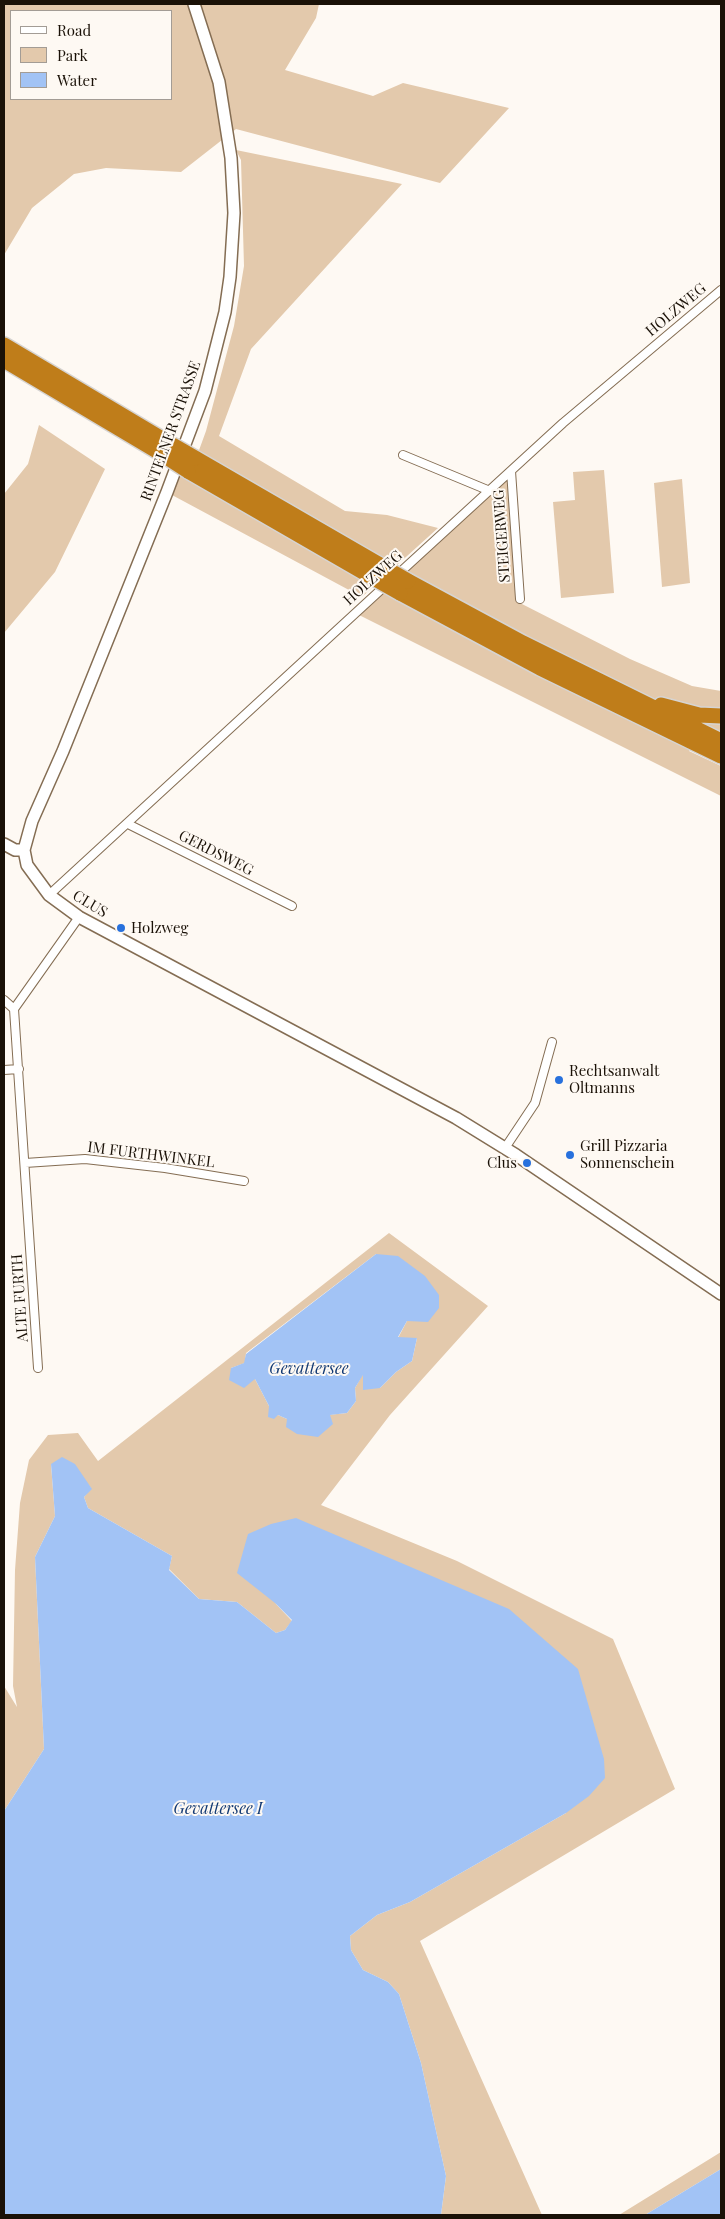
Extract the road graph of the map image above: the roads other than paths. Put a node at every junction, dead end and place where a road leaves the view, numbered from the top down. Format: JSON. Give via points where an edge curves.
{"nodes":[{"id":1,"x":194,"y":4,"type":"edge"},
{"id":2,"x":721,"y":290,"type":"edge"},
{"id":3,"x":4,"y":345,"type":"edge"},
{"id":4,"x":4,"y":360,"type":"edge"},
{"id":5,"x":160,"y":445,"type":"junction"},
{"id":6,"x":403,"y":456,"type":"dead end"},
{"id":7,"x":511,"y":471,"type":"junction"},
{"id":8,"x":490,"y":490,"type":"junction"},
{"id":9,"x":404,"y":587,"type":"junction"},
{"id":10,"x":520,"y":599,"type":"dead end"},
{"id":11,"x":633,"y":699,"type":"junction"},
{"id":12,"x":721,"y":716,"type":"edge"},
{"id":13,"x":721,"y":741,"type":"edge"},
{"id":14,"x":721,"y":756,"type":"edge"},
{"id":15,"x":128,"y":824,"type":"junction"},
{"id":16,"x":4,"y":844,"type":"edge"},
{"id":17,"x":24,"y":850,"type":"junction"},
{"id":18,"x":50,"y":895,"type":"junction"},
{"id":19,"x":292,"y":906,"type":"dead end"},
{"id":20,"x":78,"y":918,"type":"junction"},
{"id":21,"x":4,"y":1000,"type":"edge"},
{"id":22,"x":14,"y":1009,"type":"junction"},
{"id":23,"x":552,"y":1042,"type":"dead end"},
{"id":24,"x":19,"y":1069,"type":"junction"},
{"id":25,"x":4,"y":1070,"type":"edge"},
{"id":26,"x":505,"y":1148,"type":"junction"},
{"id":27,"x":25,"y":1163,"type":"junction"},
{"id":28,"x":244,"y":1181,"type":"dead end"},
{"id":29,"x":721,"y":1294,"type":"edge"},
{"id":30,"x":38,"y":1368,"type":"dead end"}],
"edges":[{"from":1,"to":17,"type":"main road","name":"RINTELNER STRASSE","via":[[219,82],[232,158],[233,232],[225,312],[205,391],[63,752],[32,821]]},
{"from":2,"to":7,"type":"street","name":"HOLZWEG"},
{"from":3,"to":5,"type":"highway"},
{"from":4,"to":5,"type":"highway"},
{"from":5,"to":9,"type":"highway","bridge":true},
{"from":6,"to":8,"type":"street"},
{"from":7,"to":8,"type":"street","name":"HOLZWEG"},
{"from":7,"to":10,"type":"street","name":"STEIGERWEG"},
{"from":8,"to":15,"type":"street","name":"HOLZWEG"},
{"from":9,"to":11,"type":"highway"},
{"from":9,"to":14,"type":"highway","via":[[540,668]]},
{"from":11,"to":12,"type":"highway"},
{"from":11,"to":13,"type":"highway"},
{"from":15,"to":18,"type":"street","name":"HOLZWEG"},
{"from":15,"to":19,"type":"street","name":"GERDSWEG"},
{"from":16,"to":17,"type":"main road","via":[[15,850]]},
{"from":17,"to":18,"type":"main road","name":"CLUS","via":[[27,865]]},
{"from":18,"to":20,"type":"main road","name":"CLUS"},
{"from":20,"to":22,"type":"street"},
{"from":20,"to":26,"type":"main road","name":"CLUS","via":[[447,1113]]},
{"from":21,"to":22,"type":"street"},
{"from":22,"to":24,"type":"street","name":"ALTE FURTH"},
{"from":23,"to":26,"type":"street","via":[[536,1103]]},
{"from":24,"to":25,"type":"street"},
{"from":24,"to":27,"type":"street","name":"ALTE FURTH"},
{"from":26,"to":29,"type":"main road","name":"CLUS"},
{"from":27,"to":28,"type":"street","name":"IM FURTHWINKEL","via":[[85,1159]]},
{"from":27,"to":30,"type":"street","name":"ALTE FURTH"}]}
